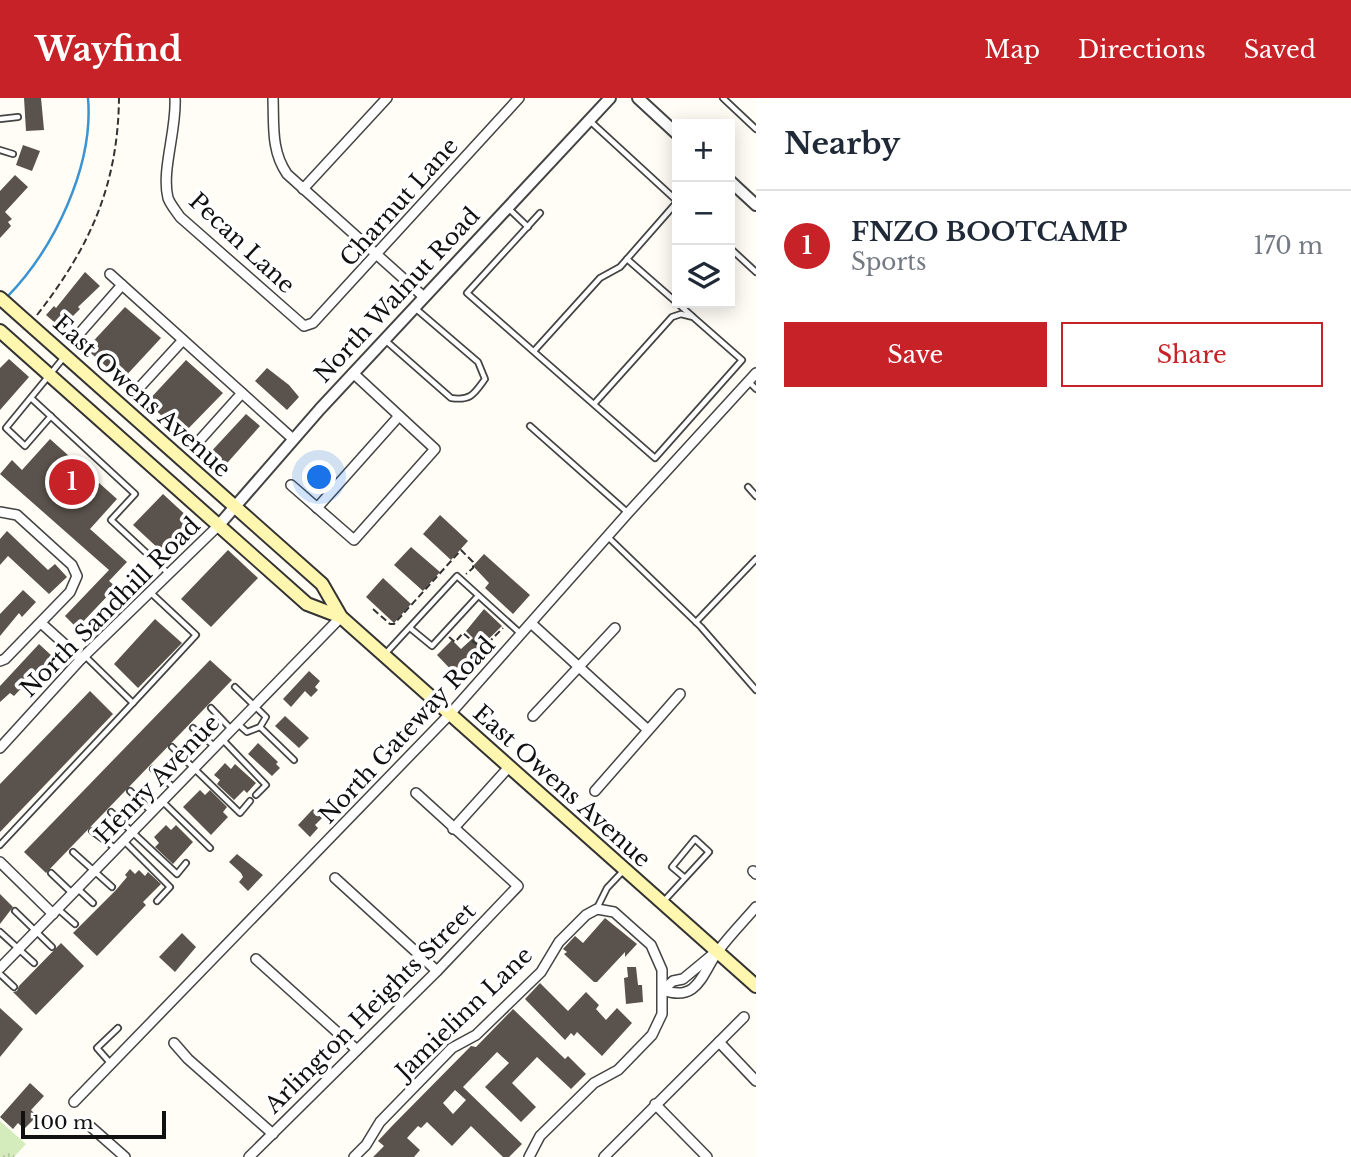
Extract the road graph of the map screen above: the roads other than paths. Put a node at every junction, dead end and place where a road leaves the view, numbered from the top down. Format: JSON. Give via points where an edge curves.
{"nodes":[{"id":1,"x":175,"y":98,"type":"edge"},
{"id":2,"x":273,"y":98,"type":"edge"},
{"id":3,"x":387,"y":98,"type":"edge"},
{"id":4,"x":519,"y":98,"type":"edge"},
{"id":5,"x":610,"y":98,"type":"edge"},
{"id":6,"x":638,"y":98,"type":"edge"},
{"id":7,"x":723,"y":98,"type":"edge"},
{"id":8,"x":18,"y":117,"type":"dead end"},
{"id":9,"x":0,"y":119,"type":"edge"},
{"id":10,"x":589,"y":120,"type":"junction"},
{"id":11,"x":672,"y":129,"type":"edge"},
{"id":12,"x":756,"y":129,"type":"edge"},
{"id":13,"x":0,"y":150,"type":"edge"},
{"id":14,"x":13,"y":154,"type":"dead end"},
{"id":15,"x":731,"y":182,"type":"edge"},
{"id":16,"x":303,"y":189,"type":"junction"},
{"id":17,"x":672,"y":197,"type":"edge"},
{"id":18,"x":756,"y":205,"type":"edge"},
{"id":19,"x":507,"y":208,"type":"junction"},
{"id":20,"x":672,"y":208,"type":"edge"},
{"id":21,"x":540,"y":213,"type":"dead end"},
{"id":22,"x":528,"y":227,"type":"junction"},
{"id":23,"x":735,"y":253,"type":"edge"},
{"id":24,"x":377,"y":255,"type":"junction"},
{"id":25,"x":627,"y":259,"type":"junction"},
{"id":26,"x":756,"y":272,"type":"edge"},
{"id":27,"x":110,"y":274,"type":"dead end"},
{"id":28,"x":122,"y":285,"type":"junction"},
{"id":29,"x":424,"y":297,"type":"junction"},
{"id":30,"x":0,"y":298,"type":"edge"},
{"id":31,"x":414,"y":308,"type":"junction"},
{"id":32,"x":694,"y":317,"type":"junction"},
{"id":33,"x":304,"y":326,"type":"joint"},
{"id":34,"x":0,"y":331,"type":"edge"},
{"id":35,"x":79,"y":334,"type":"dead end"},
{"id":36,"x":183,"y":340,"type":"junction"},
{"id":37,"x":384,"y":340,"type":"junction"},
{"id":38,"x":534,"y":351,"type":"junction"},
{"id":39,"x":66,"y":356,"type":"junction"},
{"id":40,"x":353,"y":373,"type":"junction"},
{"id":41,"x":756,"y":373,"type":"edge"},
{"id":42,"x":50,"y":376,"type":"junction"},
{"id":43,"x":748,"y":382,"type":"junction"},
{"id":44,"x":140,"y":387,"type":"dead end"},
{"id":45,"x":756,"y":389,"type":"edge"},
{"id":46,"x":242,"y":393,"type":"junction"},
{"id":47,"x":31,"y":398,"type":"junction"},
{"id":48,"x":594,"y":404,"type":"junction"},
{"id":49,"x":51,"y":416,"type":"junction"},
{"id":50,"x":399,"y":416,"type":"junction"},
{"id":51,"x":530,"y":426,"type":"dead end"},
{"id":52,"x":293,"y":439,"type":"junction"},
{"id":53,"x":200,"y":441,"type":"dead end"},
{"id":54,"x":291,"y":485,"type":"dead end"},
{"id":55,"x":748,"y":486,"type":"dead end"},
{"id":56,"x":756,"y":496,"type":"edge"},
{"id":57,"x":235,"y":507,"type":"junction"},
{"id":58,"x":317,"y":508,"type":"junction"},
{"id":59,"x":0,"y":512,"type":"edge"},
{"id":60,"x":628,"y":513,"type":"junction"},
{"id":61,"x":219,"y":525,"type":"junction"},
{"id":62,"x":607,"y":537,"type":"junction"},
{"id":63,"x":756,"y":559,"type":"edge"},
{"id":64,"x":168,"y":573,"type":"junction"},
{"id":65,"x":150,"y":592,"type":"junction"},
{"id":66,"x":478,"y":596,"type":"junction"},
{"id":67,"x":341,"y":617,"type":"junction"},
{"id":68,"x":696,"y":622,"type":"junction"},
{"id":69,"x":41,"y":623,"type":"junction"},
{"id":70,"x":532,"y":624,"type":"junction"},
{"id":71,"x":410,"y":628,"type":"junction"},
{"id":72,"x":615,"y":628,"type":"dead end"},
{"id":73,"x":522,"y":635,"type":"junction"},
{"id":74,"x":384,"y":655,"type":"junction"},
{"id":75,"x":83,"y":658,"type":"junction"},
{"id":76,"x":0,"y":661,"type":"edge"},
{"id":77,"x":579,"y":666,"type":"junction"},
{"id":78,"x":234,"y":687,"type":"dead end"},
{"id":79,"x":756,"y":690,"type":"edge"},
{"id":80,"x":680,"y":694,"type":"dead end"},
{"id":81,"x":133,"y":703,"type":"junction"},
{"id":82,"x":256,"y":705,"type":"junction"},
{"id":83,"x":211,"y":708,"type":"dead end"},
{"id":84,"x":450,"y":714,"type":"junction"},
{"id":85,"x":533,"y":716,"type":"dead end"},
{"id":86,"x":235,"y":726,"type":"junction"},
{"id":87,"x":260,"y":727,"type":"junction"},
{"id":88,"x":193,"y":728,"type":"dead end"},
{"id":89,"x":648,"y":730,"type":"junction"},
{"id":90,"x":219,"y":743,"type":"junction"},
{"id":91,"x":1,"y":746,"type":"edge"},
{"id":92,"x":172,"y":747,"type":"dead end"},
{"id":93,"x":294,"y":760,"type":"dead end"},
{"id":94,"x":194,"y":767,"type":"junction"},
{"id":95,"x":509,"y":767,"type":"junction"},
{"id":96,"x":153,"y":769,"type":"dead end"},
{"id":97,"x":174,"y":789,"type":"junction"},
{"id":98,"x":595,"y":790,"type":"dead end"},
{"id":99,"x":130,"y":791,"type":"dead end"},
{"id":100,"x":416,"y":793,"type":"dead end"},
{"id":101,"x":256,"y":795,"type":"dead end"},
{"id":102,"x":162,"y":801,"type":"junction"},
{"id":103,"x":250,"y":801,"type":"dead end"},
{"id":104,"x":152,"y":811,"type":"junction"},
{"id":105,"x":111,"y":812,"type":"dead end"},
{"id":106,"x":453,"y":828,"type":"junction"},
{"id":107,"x":92,"y":831,"type":"dead end"},
{"id":108,"x":132,"y":832,"type":"junction"},
{"id":109,"x":124,"y":841,"type":"junction"},
{"id":110,"x":0,"y":845,"type":"edge"},
{"id":111,"x":210,"y":848,"type":"dead end"},
{"id":112,"x":116,"y":849,"type":"junction"},
{"id":113,"x":73,"y":852,"type":"dead end"},
{"id":114,"x":0,"y":862,"type":"edge"},
{"id":115,"x":186,"y":863,"type":"dead end"},
{"id":116,"x":624,"y":869,"type":"junction"},
{"id":117,"x":94,"y":871,"type":"junction"},
{"id":118,"x":51,"y":873,"type":"dead end"},
{"id":119,"x":335,"y":878,"type":"dead end"},
{"id":120,"x":685,"y":878,"type":"junction"},
{"id":121,"x":112,"y":887,"type":"dead end"},
{"id":122,"x":75,"y":891,"type":"junction"},
{"id":123,"x":157,"y":901,"type":"dead end"},
{"id":124,"x":93,"y":903,"type":"dead end"},
{"id":125,"x":662,"y":903,"type":"junction"},
{"id":126,"x":756,"y":907,"type":"edge"},
{"id":127,"x":597,"y":909,"type":"junction"},
{"id":128,"x":15,"y":911,"type":"dead end"},
{"id":129,"x":55,"y":911,"type":"junction"},
{"id":130,"x":75,"y":924,"type":"dead end"},
{"id":131,"x":36,"y":931,"type":"junction"},
{"id":132,"x":0,"y":932,"type":"edge"},
{"id":133,"x":52,"y":947,"type":"dead end"},
{"id":134,"x":19,"y":949,"type":"junction"},
{"id":135,"x":717,"y":952,"type":"junction"},
{"id":136,"x":256,"y":959,"type":"dead end"},
{"id":137,"x":34,"y":963,"type":"dead end"},
{"id":138,"x":0,"y":968,"type":"edge"},
{"id":139,"x":436,"y":971,"type":"junction"},
{"id":140,"x":0,"y":974,"type":"edge"},
{"id":141,"x":683,"y":979,"type":"junction"},
{"id":142,"x":756,"y":986,"type":"edge"},
{"id":143,"x":14,"y":988,"type":"dead end"},
{"id":144,"x":663,"y":990,"type":"junction"},
{"id":145,"x":686,"y":992,"type":"junction"},
{"id":146,"x":744,"y":1017,"type":"dead end"},
{"id":147,"x":118,"y":1028,"type":"dead end"},
{"id":148,"x":174,"y":1042,"type":"dead end"},
{"id":149,"x":719,"y":1042,"type":"junction"},
{"id":150,"x":357,"y":1050,"type":"junction"},
{"id":151,"x":113,"y":1066,"type":"junction"},
{"id":152,"x":756,"y":1081,"type":"edge"},
{"id":153,"x":75,"y":1102,"type":"dead end"},
{"id":154,"x":655,"y":1104,"type":"junction"},
{"id":155,"x":91,"y":1127,"type":"dead end"},
{"id":156,"x":273,"y":1134,"type":"junction"},
{"id":157,"x":125,"y":1157,"type":"edge"},
{"id":158,"x":249,"y":1157,"type":"edge"},
{"id":159,"x":354,"y":1157,"type":"edge"},
{"id":160,"x":529,"y":1157,"type":"edge"},
{"id":161,"x":604,"y":1157,"type":"edge"},
{"id":162,"x":707,"y":1157,"type":"edge"}],
"edges":[{"from":1,"to":33,"type":"street","name":"Pecan Lane","via":[[168,199],[180,217]]},
{"from":2,"to":16,"type":"street","via":[[274,150],[287,174]]},
{"from":3,"to":16,"type":"street"},
{"from":4,"to":24,"type":"street","name":"Charnut Lane"},
{"from":5,"to":10,"type":"street","name":"North Walnut Road"},
{"from":6,"to":11,"type":"street"},
{"from":7,"to":12,"type":"lane"},
{"from":8,"to":9,"type":"lane"},
{"from":10,"to":17,"type":"lane"},
{"from":10,"to":19,"type":"street","name":"North Walnut Road"},
{"from":13,"to":14,"type":"lane"},
{"from":15,"to":18,"type":"street"},
{"from":16,"to":24,"type":"street"},
{"from":19,"to":22,"type":"lane"},
{"from":19,"to":29,"type":"street","name":"North Walnut Road"},
{"from":20,"to":25,"type":"lane"},
{"from":21,"to":22,"type":"lane"},
{"from":22,"to":38,"type":"lane","via":[[467,293]]},
{"from":23,"to":26,"type":"lane"},
{"from":24,"to":29,"type":"street"},
{"from":24,"to":33,"type":"street","name":"Charnut Lane","via":[[313,323]]},
{"from":25,"to":32,"type":"lane"},
{"from":25,"to":38,"type":"lane","via":[[600,278]]},
{"from":27,"to":28,"type":"street"},
{"from":28,"to":35,"type":"street"},
{"from":28,"to":36,"type":"street"},
{"from":29,"to":31,"type":"street","name":"North Walnut Road"},
{"from":30,"to":39,"type":"main road","name":"East Owens Avenue","via":[[36,323]]},
{"from":31,"to":37,"type":"street","name":"North Walnut Road"},
{"from":31,"to":37,"type":"lane","via":[[478,362],[485,379],[473,395],[462,400],[451,397]]},
{"from":32,"to":48,"type":"lane","via":[[672,317]]},
{"from":32,"to":48,"type":"lane","via":[[742,360],[655,458]]},
{"from":34,"to":42,"type":"main road","name":"East Owens Avenue"},
{"from":36,"to":44,"type":"street"},
{"from":36,"to":46,"type":"street"},
{"from":37,"to":40,"type":"street","name":"North Walnut Road"},
{"from":38,"to":48,"type":"lane"},
{"from":39,"to":42,"type":"lane"},
{"from":39,"to":57,"type":"main road","name":"East Owens Avenue"},
{"from":40,"to":50,"type":"street"},
{"from":40,"to":52,"type":"street","name":"North Walnut Road"},
{"from":41,"to":43,"type":"street","name":"North Gateway Road"},
{"from":42,"to":47,"type":"lane"},
{"from":42,"to":61,"type":"main road","name":"East Owens Avenue"},
{"from":43,"to":45,"type":"lane"},
{"from":43,"to":60,"type":"street","name":"North Gateway Road"},
{"from":46,"to":52,"type":"street"},
{"from":46,"to":53,"type":"street"},
{"from":47,"to":49,"type":"lane"},
{"from":47,"to":49,"type":"lane","via":[[6,428],[25,446]]},
{"from":49,"to":64,"type":"lane","via":[[135,494],[111,520]]},
{"from":50,"to":58,"type":"street"},
{"from":50,"to":58,"type":"street","via":[[435,449],[354,540]]},
{"from":51,"to":60,"type":"lane"},
{"from":52,"to":57,"type":"street","name":"North Walnut Road"},
{"from":54,"to":58,"type":"street"},
{"from":55,"to":56,"type":"lane"},
{"from":57,"to":61,"type":"street","name":"North Walnut Road"},
{"from":57,"to":67,"type":"main road","name":"East Owens Avenue","via":[[322,584]]},
{"from":59,"to":69,"type":"street","via":[[17,515],[72,565],[77,576],[75,585]]},
{"from":60,"to":62,"type":"street","name":"North Gateway Road"},
{"from":61,"to":64,"type":"street","name":"North Sandhill Road"},
{"from":61,"to":67,"type":"main road","name":"East Owens Avenue","via":[[307,604]]},
{"from":62,"to":68,"type":"lane"},
{"from":62,"to":70,"type":"street","name":"North Gateway Road"},
{"from":63,"to":68,"type":"lane"},
{"from":64,"to":65,"type":"street","name":"North Sandhill Road"},
{"from":65,"to":75,"type":"street","name":"North Sandhill Road"},
{"from":65,"to":81,"type":"lane","via":[[195,635]]},
{"from":66,"to":71,"type":"lane","via":[[459,578]]},
{"from":66,"to":71,"type":"lane","via":[[432,646]]},
{"from":66,"to":73,"type":"lane"},
{"from":67,"to":74,"type":"main road","name":"East Owens Avenue"},
{"from":67,"to":82,"type":"street","name":"Henry Avenue"},
{"from":68,"to":79,"type":"lane"},
{"from":69,"to":75,"type":"street"},
{"from":69,"to":76,"type":"street"},
{"from":70,"to":73,"type":"street","name":"North Gateway Road"},
{"from":70,"to":77,"type":"street"},
{"from":71,"to":74,"type":"lane"},
{"from":72,"to":77,"type":"street"},
{"from":73,"to":84,"type":"street","name":"North Gateway Road"},
{"from":74,"to":84,"type":"main road","name":"East Owens Avenue"},
{"from":75,"to":81,"type":"lane"},
{"from":75,"to":91,"type":"street","name":"North Sandhill Road"},
{"from":77,"to":85,"type":"street"},
{"from":77,"to":89,"type":"street"},
{"from":78,"to":82,"type":"lane"},
{"from":80,"to":89,"type":"street"},
{"from":81,"to":110,"type":"lane"},
{"from":82,"to":86,"type":"street","name":"Henry Avenue"},
{"from":82,"to":87,"type":"lane","via":[[266,717]]},
{"from":83,"to":86,"type":"lane"},
{"from":84,"to":95,"type":"main road","name":"East Owens Avenue"},
{"from":84,"to":151,"type":"street","name":"North Gateway Road"},
{"from":86,"to":87,"type":"lane","via":[[247,732]]},
{"from":86,"to":90,"type":"street","name":"Henry Avenue"},
{"from":87,"to":93,"type":"lane"},
{"from":88,"to":90,"type":"lane"},
{"from":89,"to":98,"type":"street"},
{"from":90,"to":94,"type":"street","name":"Henry Avenue"},
{"from":90,"to":101,"type":"lane","via":[[266,785]]},
{"from":92,"to":94,"type":"lane"},
{"from":94,"to":97,"type":"street","name":"Henry Avenue"},
{"from":94,"to":103,"type":"lane","via":[[240,813]]},
{"from":95,"to":106,"type":"street"},
{"from":95,"to":116,"type":"main road","name":"East Owens Avenue"},
{"from":96,"to":97,"type":"lane"},
{"from":97,"to":102,"type":"street","name":"Henry Avenue"},
{"from":99,"to":104,"type":"lane"},
{"from":100,"to":106,"type":"street"},
{"from":102,"to":104,"type":"street","name":"Henry Avenue"},
{"from":102,"to":111,"type":"lane"},
{"from":104,"to":108,"type":"street","name":"Henry Avenue"},
{"from":105,"to":108,"type":"lane"},
{"from":106,"to":139,"type":"street","name":"Arlington Heights Street","via":[[518,886]]},
{"from":107,"to":112,"type":"lane"},
{"from":108,"to":109,"type":"street","name":"Henry Avenue"},
{"from":108,"to":115,"type":"lane","via":[[177,874]]},
{"from":109,"to":112,"type":"street","name":"Henry Avenue"},
{"from":109,"to":123,"type":"lane","via":[[170,887]]},
{"from":112,"to":117,"type":"street","name":"Henry Avenue"},
{"from":113,"to":117,"type":"lane"},
{"from":114,"to":129,"type":"street"},
{"from":116,"to":125,"type":"main road","name":"East Owens Avenue"},
{"from":116,"to":127,"type":"lane"},
{"from":117,"to":121,"type":"lane"},
{"from":117,"to":122,"type":"street","name":"Henry Avenue"},
{"from":118,"to":122,"type":"lane"},
{"from":119,"to":139,"type":"street"},
{"from":120,"to":120,"type":"lane","via":[[709,852],[695,839],[672,867]]},
{"from":120,"to":125,"type":"lane"},
{"from":122,"to":124,"type":"lane"},
{"from":122,"to":129,"type":"street","name":"Henry Avenue"},
{"from":125,"to":135,"type":"main road","name":"East Owens Avenue"},
{"from":126,"to":135,"type":"street"},
{"from":127,"to":144,"type":"street","via":[[614,912],[651,945],[662,970]]},
{"from":127,"to":159,"type":"street","name":"Jamielinn Lane","via":[[559,942],[541,972],[476,1035],[452,1048],[388,1112]]},
{"from":128,"to":131,"type":"lane"},
{"from":129,"to":130,"type":"lane"},
{"from":129,"to":131,"type":"street","name":"Henry Avenue"},
{"from":131,"to":133,"type":"lane"},
{"from":131,"to":134,"type":"street","name":"Henry Avenue"},
{"from":132,"to":134,"type":"lane"},
{"from":134,"to":137,"type":"lane"},
{"from":134,"to":138,"type":"street","name":"Henry Avenue"},
{"from":135,"to":141,"type":"street"},
{"from":135,"to":142,"type":"main road","name":"East Owens Avenue"},
{"from":135,"to":145,"type":"street","via":[[699,984]]},
{"from":136,"to":150,"type":"street"},
{"from":139,"to":150,"type":"street","name":"Arlington Heights Street"},
{"from":140,"to":143,"type":"lane"},
{"from":141,"to":144,"type":"street"},
{"from":141,"to":145,"type":"lane"},
{"from":144,"to":145,"type":"street"},
{"from":144,"to":160,"type":"street","via":[[662,1014],[652,1035],[540,1136]]},
{"from":146,"to":149,"type":"street"},
{"from":147,"to":151,"type":"lane","via":[[97,1048]]},
{"from":148,"to":156,"type":"street"},
{"from":149,"to":152,"type":"street"},
{"from":149,"to":154,"type":"street"},
{"from":150,"to":156,"type":"street","name":"Arlington Heights Street"},
{"from":151,"to":153,"type":"street","name":"North Gateway Road"},
{"from":154,"to":161,"type":"street"},
{"from":154,"to":162,"type":"street"},
{"from":155,"to":157,"type":"street"},
{"from":156,"to":158,"type":"street","name":"Arlington Heights Street"}]}
